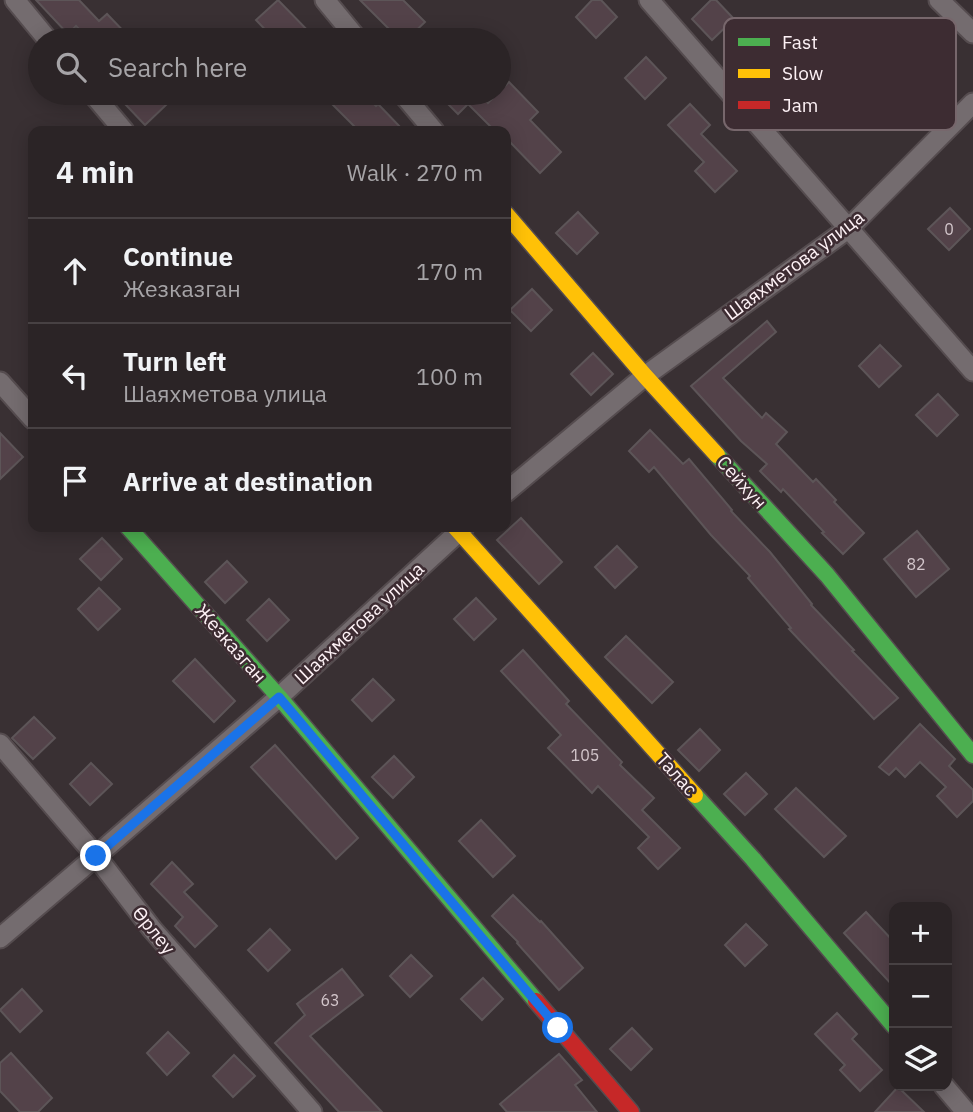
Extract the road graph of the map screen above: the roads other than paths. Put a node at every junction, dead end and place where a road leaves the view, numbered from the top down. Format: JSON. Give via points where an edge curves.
{"nodes":[{"id":1,"x":15,"y":0,"type":"edge"},
{"id":2,"x":325,"y":0,"type":"edge"},
{"id":3,"x":649,"y":0,"type":"edge"},
{"id":4,"x":939,"y":0,"type":"edge"},
{"id":5,"x":38,"y":28,"type":"edge"},
{"id":6,"x":348,"y":28,"type":"edge"},
{"id":7,"x":973,"y":33,"type":"edge"},
{"id":8,"x":724,"y":86,"type":"edge"},
{"id":9,"x":973,"y":103,"type":"edge"},
{"id":10,"x":102,"y":105,"type":"edge"},
{"id":11,"x":412,"y":105,"type":"edge"},
{"id":12,"x":956,"y":120,"type":"edge"},
{"id":13,"x":120,"y":126,"type":"edge"},
{"id":14,"x":430,"y":126,"type":"edge"},
{"id":15,"x":763,"y":130,"type":"edge"},
{"id":16,"x":946,"y":130,"type":"edge"},
{"id":17,"x":511,"y":220,"type":"edge"},
{"id":18,"x":849,"y":228,"type":"junction"},
{"id":19,"x":973,"y":370,"type":"edge"},
{"id":20,"x":645,"y":376,"type":"junction"},
{"id":21,"x":0,"y":382,"type":"edge"},
{"id":22,"x":28,"y":413,"type":"edge"},
{"id":23,"x":511,"y":488,"type":"edge"},
{"id":24,"x":132,"y":532,"type":"edge"},
{"id":25,"x":455,"y":532,"type":"edge"},
{"id":26,"x":463,"y":532,"type":"edge"},
{"id":27,"x":279,"y":697,"type":"junction"},
{"id":28,"x":0,"y":744,"type":"edge"},
{"id":29,"x":973,"y":755,"type":"edge"},
{"id":30,"x":96,"y":856,"type":"junction"},
{"id":31,"x":0,"y":938,"type":"edge"},
{"id":32,"x":889,"y":1020,"type":"edge"},
{"id":33,"x":948,"y":1091,"type":"edge"},
{"id":34,"x":312,"y":1112,"type":"edge"},
{"id":35,"x":631,"y":1112,"type":"edge"},
{"id":36,"x":966,"y":1112,"type":"edge"}],
"edges":[{"from":1,"to":5,"type":"street"},
{"from":2,"to":6,"type":"street"},
{"from":3,"to":8,"type":"street"},
{"from":4,"to":7,"type":"street"},
{"from":9,"to":12,"type":"street","name":"Шаяхметова улица"},
{"from":10,"to":13,"type":"street"},
{"from":11,"to":14,"type":"street"},
{"from":15,"to":18,"type":"street"},
{"from":16,"to":18,"type":"street","name":"Шаяхметова улица"},
{"from":17,"to":20,"type":"street","name":"Сейхун"},
{"from":18,"to":19,"type":"street"},
{"from":18,"to":20,"type":"street","name":"Шаяхметова улица"},
{"from":20,"to":23,"type":"street","name":"Шаяхметова улица"},
{"from":20,"to":29,"type":"street","name":"Сейхун","via":[[827,575]]},
{"from":21,"to":22,"type":"street"},
{"from":24,"to":27,"type":"street","name":"Жезказган"},
{"from":25,"to":27,"type":"street","name":"Шаяхметова улица"},
{"from":26,"to":32,"type":"street","name":"Талас","via":[[753,859]]},
{"from":27,"to":30,"type":"street","name":"Шаяхметова улица"},
{"from":27,"to":35,"type":"street","name":"Жезказган"},
{"from":28,"to":30,"type":"street","name":"Өрлеу"},
{"from":30,"to":31,"type":"street","name":"Шаяхметова улица"},
{"from":30,"to":34,"type":"street","name":"Өрлеу","via":[[152,929]]},
{"from":33,"to":36,"type":"street"}]}
